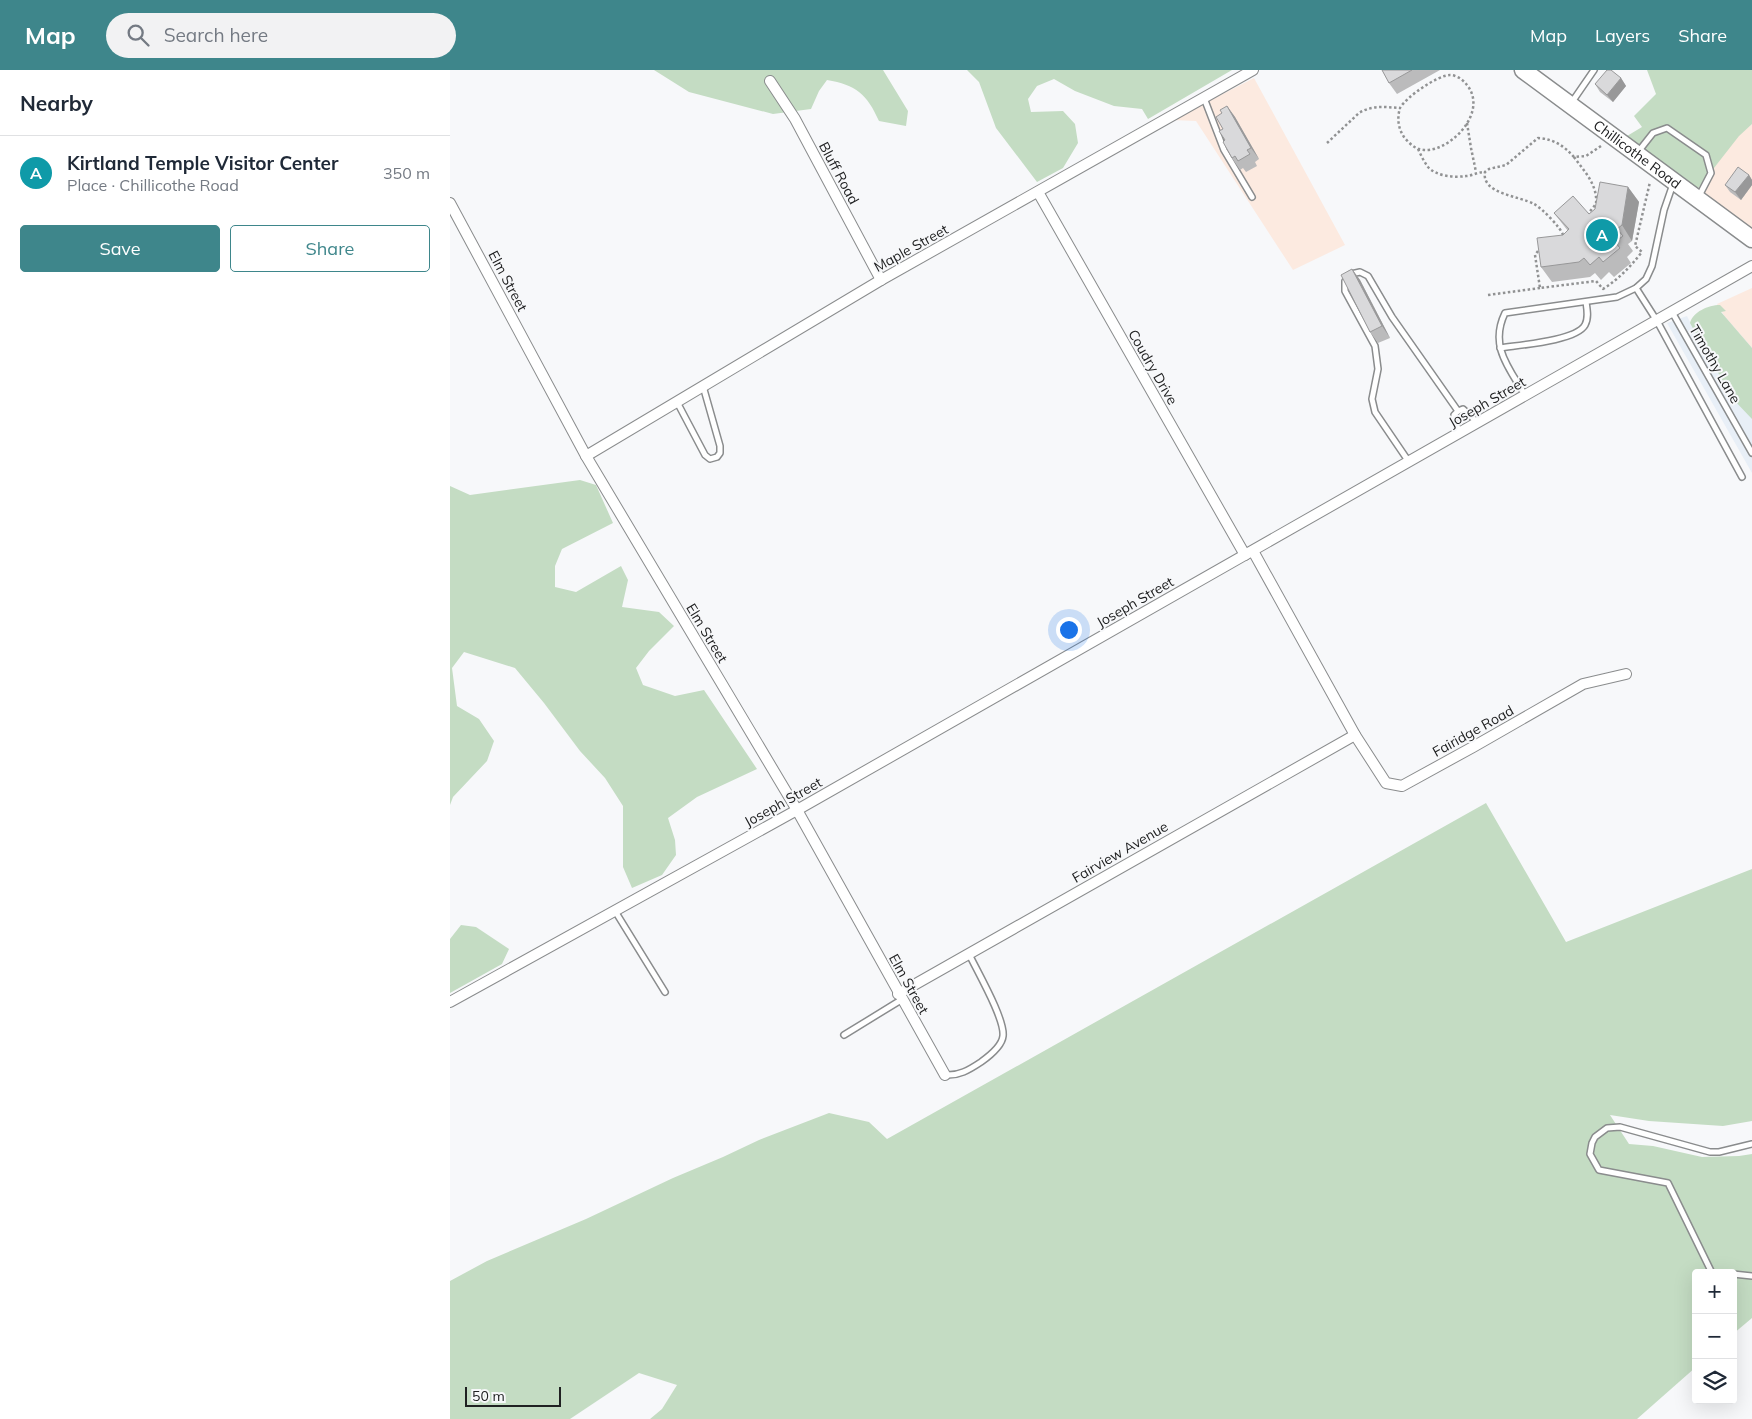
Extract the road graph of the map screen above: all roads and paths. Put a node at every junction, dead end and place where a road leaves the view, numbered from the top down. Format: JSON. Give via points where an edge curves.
{"nodes":[{"id":1,"x":1253,"y":70,"type":"edge"},
{"id":2,"x":1522,"y":70,"type":"edge"},
{"id":3,"x":1594,"y":70,"type":"edge"},
{"id":4,"x":770,"y":81,"type":"dead end"},
{"id":5,"x":1204,"y":98,"type":"junction"},
{"id":6,"x":1570,"y":105,"type":"junction"},
{"id":7,"x":1400,"y":108,"type":"junction"},
{"id":8,"x":1467,"y":123,"type":"junction"},
{"id":9,"x":1327,"y":143,"type":"dead end"},
{"id":10,"x":1602,"y":146,"type":"dead end"},
{"id":11,"x":1418,"y":149,"type":"junction"},
{"id":12,"x":1636,"y":154,"type":"junction"},
{"id":13,"x":1574,"y":157,"type":"junction"},
{"id":14,"x":1476,"y":172,"type":"junction"},
{"id":15,"x":1485,"y":172,"type":"junction"},
{"id":16,"x":1674,"y":181,"type":"junction"},
{"id":17,"x":1650,"y":182,"type":"dead end"},
{"id":18,"x":1038,"y":192,"type":"junction"},
{"id":19,"x":1252,"y":197,"type":"dead end"},
{"id":20,"x":1698,"y":199,"type":"junction"},
{"id":21,"x":450,"y":202,"type":"edge"},
{"id":22,"x":1587,"y":215,"type":"edge"},
{"id":23,"x":1564,"y":234,"type":"junction"},
{"id":24,"x":1557,"y":238,"type":"edge"},
{"id":25,"x":1569,"y":239,"type":"edge"},
{"id":26,"x":1752,"y":239,"type":"edge"},
{"id":27,"x":1542,"y":246,"type":"edge"},
{"id":28,"x":1752,"y":266,"type":"edge"},
{"id":29,"x":882,"y":280,"type":"junction"},
{"id":30,"x":1540,"y":288,"type":"junction"},
{"id":31,"x":1636,"y":288,"type":"junction"},
{"id":32,"x":1488,"y":295,"type":"dead end"},
{"id":33,"x":1586,"y":302,"type":"junction"},
{"id":34,"x":1672,"y":312,"type":"junction"},
{"id":35,"x":1656,"y":321,"type":"junction"},
{"id":36,"x":1500,"y":348,"type":"junction"},
{"id":37,"x":703,"y":386,"type":"junction"},
{"id":38,"x":1526,"y":396,"type":"junction"},
{"id":39,"x":677,"y":401,"type":"junction"},
{"id":40,"x":1458,"y":411,"type":"junction"},
{"id":41,"x":1478,"y":423,"type":"junction"},
{"id":42,"x":1460,"y":433,"type":"junction"},
{"id":43,"x":1752,"y":453,"type":"edge"},
{"id":44,"x":586,"y":456,"type":"junction"},
{"id":45,"x":1408,"y":462,"type":"junction"},
{"id":46,"x":1742,"y":477,"type":"dead end"},
{"id":47,"x":1249,"y":553,"type":"junction"},
{"id":48,"x":1626,"y":674,"type":"dead end"},
{"id":49,"x":1355,"y":735,"type":"junction"},
{"id":50,"x":797,"y":810,"type":"junction"},
{"id":51,"x":614,"y":911,"type":"junction"},
{"id":52,"x":969,"y":954,"type":"junction"},
{"id":53,"x":665,"y":992,"type":"dead end"},
{"id":54,"x":900,"y":997,"type":"junction"},
{"id":55,"x":450,"y":1002,"type":"edge"},
{"id":56,"x":844,"y":1035,"type":"dead end"},
{"id":57,"x":945,"y":1074,"type":"joint"},
{"id":58,"x":1752,"y":1144,"type":"edge"},
{"id":59,"x":1710,"y":1269,"type":"edge"},
{"id":60,"x":1737,"y":1274,"type":"edge"},
{"id":61,"x":1752,"y":1276,"type":"edge"}],
"edges":[{"from":1,"to":5,"type":"street","name":"Maple Street"},
{"from":2,"to":6,"type":"main road","name":"Chillicothe Road"},
{"from":3,"to":6,"type":"lane"},
{"from":4,"to":29,"type":"street","name":"Bluff Road","via":[[795,120]]},
{"from":5,"to":18,"type":"street","name":"Maple Street"},
{"from":5,"to":19,"type":"lane","via":[[1224,150]]},
{"from":6,"to":12,"type":"main road","name":"Chillicothe Road"},
{"from":7,"to":8,"type":"path","via":[[1411,95],[1452,74],[1460,78],[1470,91],[1474,109]]},
{"from":7,"to":9,"type":"path","via":[[1375,106],[1365,109]]},
{"from":7,"to":11,"type":"path","via":[[1400,130]]},
{"from":8,"to":11,"type":"path","via":[[1440,146]]},
{"from":8,"to":14,"type":"path"},
{"from":10,"to":13,"type":"path","via":[[1586,156]]},
{"from":11,"to":14,"type":"path","via":[[1428,167],[1437,173],[1461,177]]},
{"from":12,"to":16,"type":"main road","name":"Chillicothe Road"},
{"from":12,"to":20,"type":"lane","via":[[1653,133],[1667,128],[1706,155],[1711,173]]},
{"from":13,"to":15,"type":"path","via":[[1558,143],[1538,138],[1506,165]]},
{"from":13,"to":22,"type":"path","via":[[1595,190],[1596,204]]},
{"from":14,"to":15,"type":"path"},
{"from":15,"to":23,"type":"path","via":[[1486,183],[1492,188],[1540,207]]},
{"from":16,"to":20,"type":"main road","name":"Chillicothe Road"},
{"from":16,"to":31,"type":"lane","via":[[1652,266]]},
{"from":17,"to":30,"type":"path","via":[[1635,246],[1642,252],[1631,267],[1603,289],[1596,281]]},
{"from":18,"to":29,"type":"street","name":"Maple Street"},
{"from":18,"to":47,"type":"street","name":"Coudry Drive"},
{"from":20,"to":26,"type":"main road","name":"Chillicothe Road"},
{"from":21,"to":44,"type":"street","name":"Elm Street"},
{"from":23,"to":24,"type":"path"},
{"from":23,"to":25,"type":"path"},
{"from":27,"to":30,"type":"path","via":[[1535,255]]},
{"from":28,"to":34,"type":"street","name":"Joseph Street"},
{"from":29,"to":37,"type":"street","name":"Maple Street"},
{"from":30,"to":32,"type":"path"},
{"from":31,"to":33,"type":"lane","via":[[1617,297]]},
{"from":31,"to":35,"type":"lane"},
{"from":33,"to":36,"type":"lane","via":[[1588,317],[1580,332],[1569,337]]},
{"from":33,"to":36,"type":"lane","via":[[1505,313],[1499,329]]},
{"from":34,"to":35,"type":"street","name":"Joseph Street"},
{"from":34,"to":43,"type":"lane","name":"Timothy Lane"},
{"from":35,"to":38,"type":"street","name":"Joseph Street"},
{"from":35,"to":46,"type":"lane"},
{"from":36,"to":38,"type":"lane"},
{"from":37,"to":39,"type":"street","name":"Maple Street"},
{"from":37,"to":39,"type":"lane","via":[[720,446],[717,457],[710,459],[705,455]]},
{"from":38,"to":41,"type":"street","name":"Joseph Street"},
{"from":39,"to":44,"type":"street","name":"Maple Street"},
{"from":40,"to":41,"type":"lane","via":[[1463,409]]},
{"from":40,"to":42,"type":"lane","via":[[1454,414],[1454,421]]},
{"from":40,"to":45,"type":"lane","via":[[1392,317],[1368,276],[1360,272],[1352,274],[1345,281],[1345,291],[1375,346],[1378,369],[1372,399],[1375,412]]},
{"from":41,"to":42,"type":"street","name":"Joseph Street"},
{"from":42,"to":45,"type":"street","name":"Joseph Street"},
{"from":44,"to":50,"type":"street","name":"Elm Street"},
{"from":45,"to":47,"type":"street","name":"Joseph Street"},
{"from":47,"to":49,"type":"street","name":"Coudry Drive"},
{"from":47,"to":50,"type":"street","name":"Joseph Street"},
{"from":48,"to":49,"type":"street","name":"Fairidge Road","via":[[1583,684],[1402,786],[1386,783]]},
{"from":49,"to":52,"type":"street","name":"Fairview Avenue"},
{"from":50,"to":51,"type":"street","name":"Joseph Street"},
{"from":50,"to":54,"type":"street","name":"Elm Street"},
{"from":51,"to":53,"type":"lane"},
{"from":51,"to":55,"type":"street","name":"Joseph Street"},
{"from":52,"to":54,"type":"street","name":"Fairview Avenue"},
{"from":52,"to":57,"type":"lane","via":[[999,1017],[1003,1037],[982,1061],[954,1076]]},
{"from":54,"to":56,"type":"lane"},
{"from":54,"to":57,"type":"street","name":"Elm Street"},
{"from":58,"to":59,"type":"lane","via":[[1710,1152],[1620,1127],[1606,1128],[1592,1143],[1590,1154],[1599,1170],[1668,1183]]},
{"from":60,"to":61,"type":"lane"}]}
